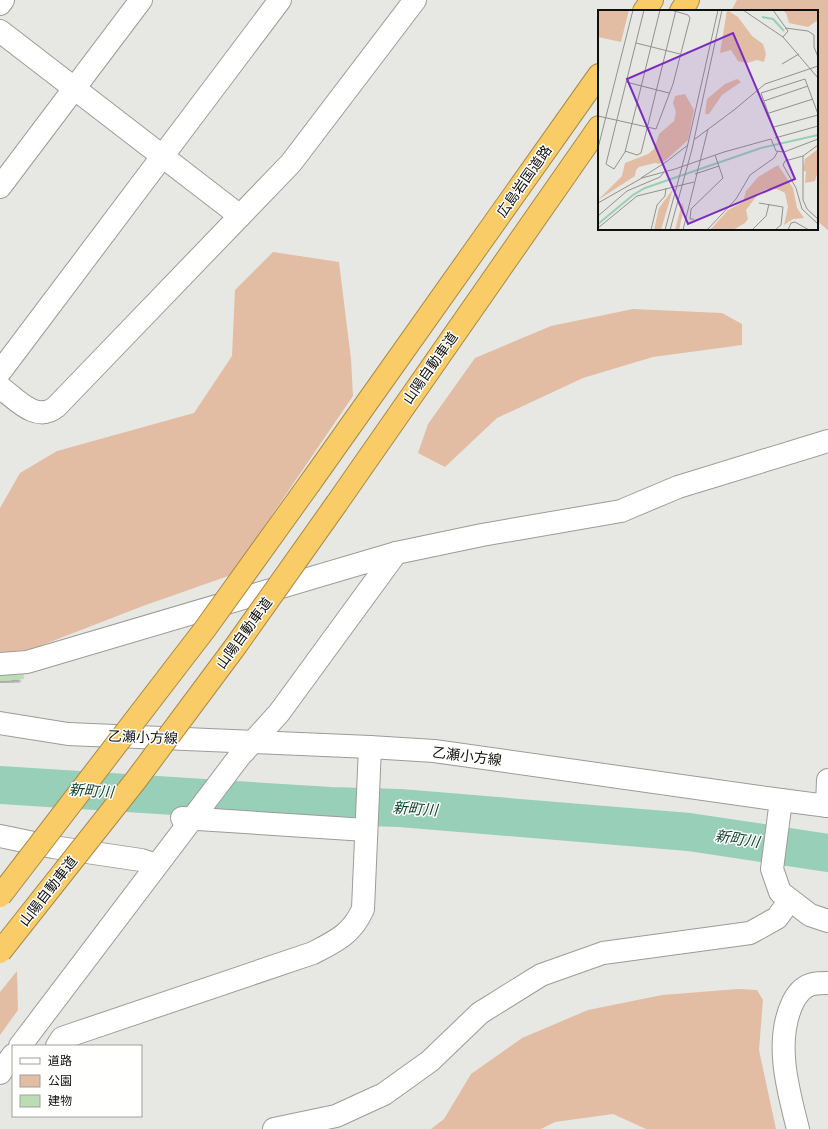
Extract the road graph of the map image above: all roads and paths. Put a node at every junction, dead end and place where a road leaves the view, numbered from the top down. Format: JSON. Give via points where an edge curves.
{"nodes":[{"id":1,"x":3,"y":0,"type":"edge"},
{"id":2,"x":141,"y":0,"type":"edge"},
{"id":3,"x":280,"y":0,"type":"edge"},
{"id":4,"x":415,"y":0,"type":"edge"},
{"id":5,"x":652,"y":0,"type":"edge"},
{"id":6,"x":688,"y":0,"type":"edge"},
{"id":7,"x":0,"y":4,"type":"edge"},
{"id":8,"x":645,"y":10,"type":"edge"},
{"id":9,"x":682,"y":10,"type":"edge"},
{"id":10,"x":0,"y":31,"type":"edge"},
{"id":11,"x":598,"y":75,"type":"edge"},
{"id":12,"x":74,"y":88,"type":"junction"},
{"id":13,"x":598,"y":128,"type":"edge"},
{"id":14,"x":163,"y":156,"type":"junction"},
{"id":15,"x":0,"y":188,"type":"edge"},
{"id":16,"x":240,"y":216,"type":"junction"},
{"id":17,"x":0,"y":372,"type":"edge"},
{"id":18,"x":0,"y":387,"type":"edge"},
{"id":19,"x":828,"y":441,"type":"edge"},
{"id":20,"x":396,"y":553,"type":"junction"},
{"id":21,"x":0,"y":664,"type":"edge"},
{"id":22,"x":0,"y":723,"type":"edge"},
{"id":23,"x":246,"y":749,"type":"junction"},
{"id":24,"x":370,"y":754,"type":"junction"},
{"id":25,"x":828,"y":780,"type":"edge"},
{"id":26,"x":780,"y":806,"type":"junction"},
{"id":27,"x":827,"y":806,"type":"edge"},
{"id":28,"x":189,"y":816,"type":"junction"},
{"id":29,"x":366,"y":827,"type":"junction"},
{"id":30,"x":0,"y":836,"type":"edge"},
{"id":31,"x":156,"y":866,"type":"junction"},
{"id":32,"x":0,"y":896,"type":"edge"},
{"id":33,"x":790,"y":900,"type":"junction"},
{"id":34,"x":828,"y":922,"type":"edge"},
{"id":35,"x":0,"y":952,"type":"edge"},
{"id":36,"x":828,"y":983,"type":"edge"},
{"id":37,"x":21,"y":1045,"type":"edge"},
{"id":38,"x":58,"y":1045,"type":"edge"},
{"id":39,"x":12,"y":1056,"type":"edge"},
{"id":40,"x":0,"y":1073,"type":"edge"},
{"id":41,"x":274,"y":1129,"type":"edge"},
{"id":42,"x":798,"y":1129,"type":"edge"}],
"edges":[{"from":1,"to":7,"type":"street"},
{"from":2,"to":12,"type":"street"},
{"from":3,"to":14,"type":"street"},
{"from":4,"to":16,"type":"street","via":[[291,162]]},
{"from":5,"to":8,"type":"highway"},
{"from":6,"to":9,"type":"highway"},
{"from":10,"to":12,"type":"street"},
{"from":11,"to":32,"type":"highway","name":"広島岩国道路","bridge":true,"via":[[205,629]]},
{"from":12,"to":14,"type":"street"},
{"from":12,"to":15,"type":"street"},
{"from":13,"to":35,"type":"highway","name":"山陽自動車道","bridge":true,"via":[[235,647],[136,780]]},
{"from":14,"to":16,"type":"street"},
{"from":14,"to":17,"type":"street"},
{"from":16,"to":18,"type":"street","via":[[53,409],[43,413],[36,412]]},
{"from":19,"to":20,"type":"street","via":[[678,487],[621,511]]},
{"from":20,"to":21,"type":"street","via":[[27,662]]},
{"from":20,"to":23,"type":"street","via":[[279,713]]},
{"from":22,"to":23,"type":"street","name":"乙瀬小方線","via":[[68,734]]},
{"from":23,"to":24,"type":"street","name":"乙瀬小方線"},
{"from":23,"to":28,"type":"street"},
{"from":24,"to":26,"type":"street","name":"乙瀬小方線","via":[[464,755]]},
{"from":24,"to":29,"type":"street"},
{"from":25,"to":27,"type":"street"},
{"from":26,"to":27,"type":"street","name":"乙瀬小方線"},
{"from":26,"to":33,"type":"street","via":[[772,869],[780,892]]},
{"from":28,"to":29,"type":"street"},
{"from":28,"to":31,"type":"street"},
{"from":29,"to":38,"type":"street","via":[[363,909],[357,922],[345,936],[313,953],[62,1038]]},
{"from":30,"to":31,"type":"street","via":[[141,860]]},
{"from":31,"to":37,"type":"street"},
{"from":33,"to":34,"type":"street","via":[[810,915]]},
{"from":33,"to":41,"type":"street","via":[[777,918],[750,933],[602,953],[541,975],[480,1012],[430,1061],[384,1094],[336,1116]]},
{"from":36,"to":42,"type":"street","via":[[812,984],[798,992],[785,1028],[784,1056]]},
{"from":39,"to":40,"type":"street"}]}
